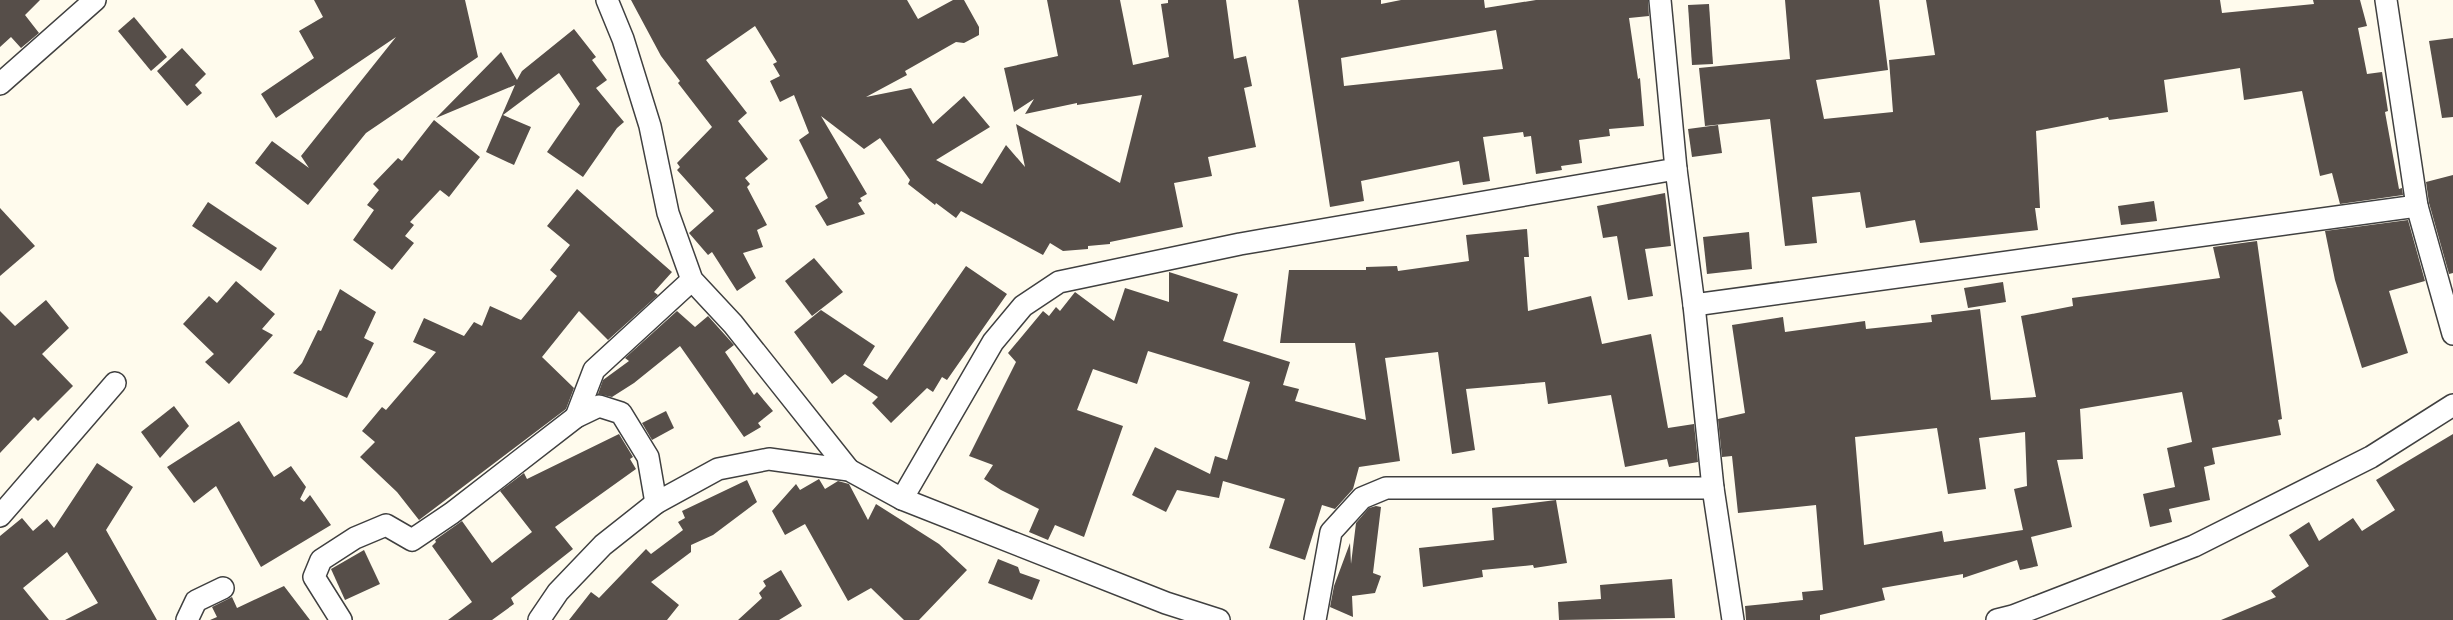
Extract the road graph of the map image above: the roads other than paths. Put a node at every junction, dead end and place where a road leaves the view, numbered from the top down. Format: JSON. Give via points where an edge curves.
{"nodes":[{"id":1,"x":95,"y":0,"type":"edge"},
{"id":2,"x":607,"y":0,"type":"edge"},
{"id":3,"x":1660,"y":0,"type":"edge"},
{"id":4,"x":2386,"y":0,"type":"edge"},
{"id":5,"x":0,"y":84,"type":"edge"},
{"id":6,"x":1676,"y":169,"type":"junction"},
{"id":7,"x":2417,"y":206,"type":"junction"},
{"id":8,"x":692,"y":280,"type":"junction"},
{"id":9,"x":1694,"y":304,"type":"junction"},
{"id":10,"x":2453,"y":334,"type":"edge"},
{"id":11,"x":115,"y":383,"type":"dead end"},
{"id":12,"x":2453,"y":405,"type":"edge"},
{"id":13,"x":576,"y":417,"type":"junction"},
{"id":14,"x":849,"y":470,"type":"junction"},
{"id":15,"x":1713,"y":488,"type":"junction"},
{"id":16,"x":902,"y":499,"type":"junction"},
{"id":17,"x":656,"y":503,"type":"junction"},
{"id":18,"x":0,"y":516,"type":"edge"},
{"id":19,"x":223,"y":588,"type":"dead end"},
{"id":20,"x":2008,"y":619,"type":"edge"},
{"id":21,"x":187,"y":620,"type":"edge"},
{"id":22,"x":341,"y":620,"type":"edge"},
{"id":23,"x":539,"y":620,"type":"edge"},
{"id":24,"x":1219,"y":620,"type":"edge"},
{"id":25,"x":1316,"y":620,"type":"edge"},
{"id":26,"x":1733,"y":620,"type":"edge"}],
"edges":[{"from":1,"to":5,"type":"street"},
{"from":2,"to":8,"type":"street","via":[[623,39],[650,126],[668,213]]},
{"from":3,"to":6,"type":"street"},
{"from":4,"to":7,"type":"street"},
{"from":6,"to":9,"type":"street"},
{"from":6,"to":16,"type":"street","via":[[1240,244],[1059,282],[1023,306],[993,342]]},
{"from":7,"to":9,"type":"street"},
{"from":7,"to":10,"type":"street"},
{"from":8,"to":13,"type":"street","via":[[594,370]]},
{"from":8,"to":14,"type":"street","via":[[733,324]]},
{"from":9,"to":15,"type":"street"},
{"from":11,"to":18,"type":"street"},
{"from":12,"to":20,"type":"street","via":[[2371,457],[2194,546]]},
{"from":13,"to":17,"type":"street","via":[[599,406],[621,413],[648,457]]},
{"from":13,"to":22,"type":"street","via":[[412,540],[386,525],[355,538],[321,560],[314,577]]},
{"from":14,"to":16,"type":"street"},
{"from":14,"to":17,"type":"street","via":[[769,459],[718,469]]},
{"from":15,"to":25,"type":"street","via":[[1386,488],[1362,498],[1331,532]]},
{"from":15,"to":26,"type":"street"},
{"from":16,"to":24,"type":"street","via":[[1166,603]]},
{"from":17,"to":23,"type":"street","via":[[603,545],[558,592]]},
{"from":19,"to":21,"type":"street","via":[[196,601]]}]}
